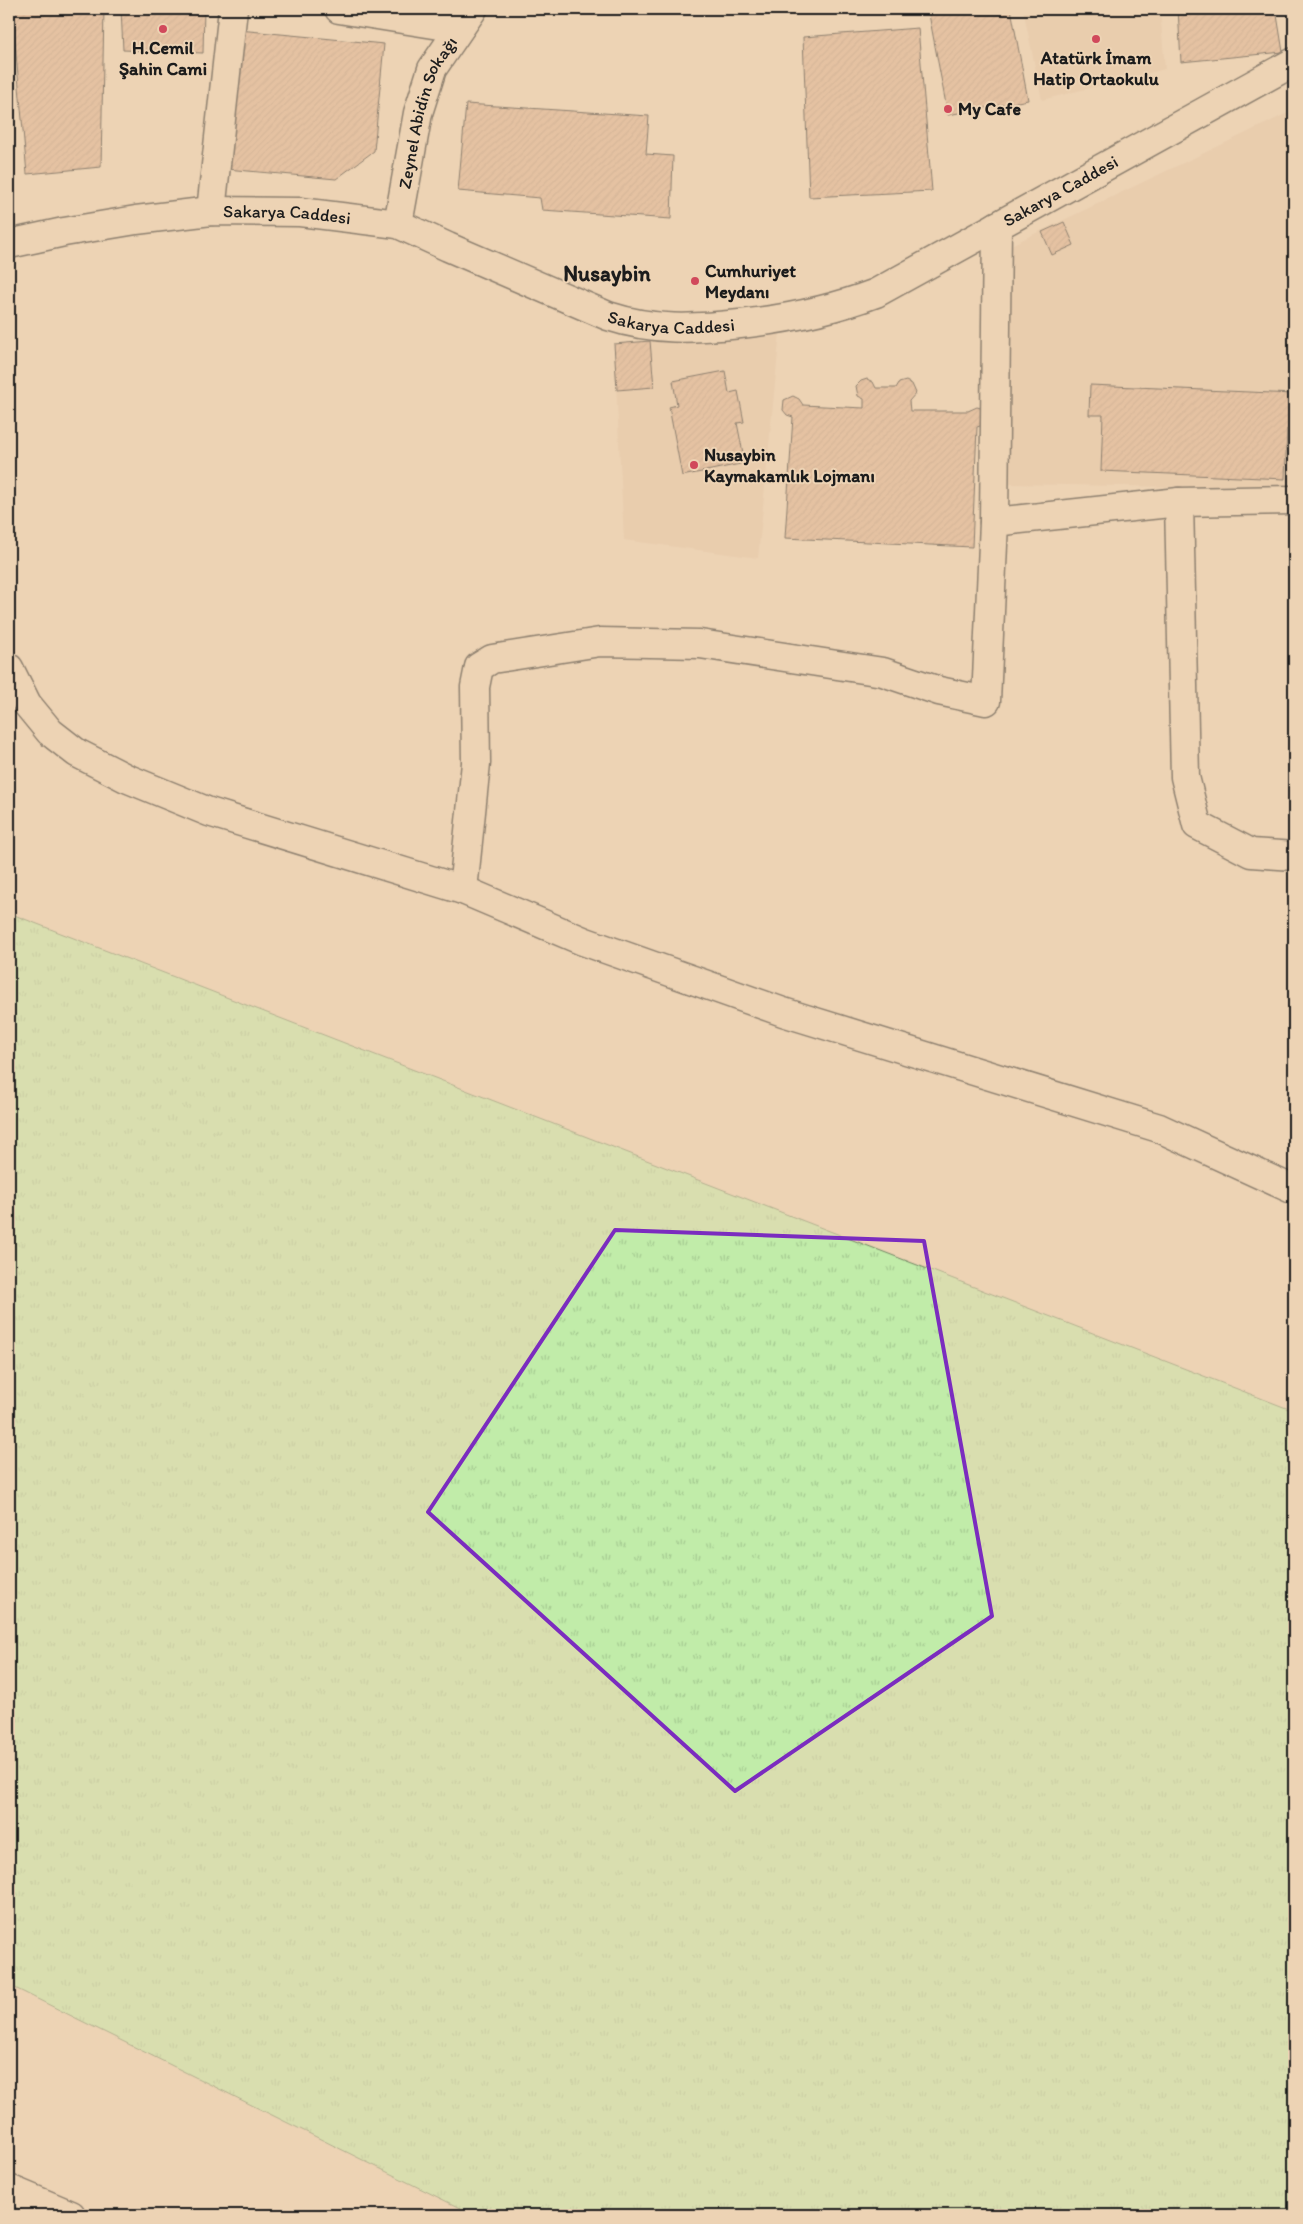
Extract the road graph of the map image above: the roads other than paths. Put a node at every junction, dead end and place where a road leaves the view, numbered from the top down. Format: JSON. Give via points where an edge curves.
{"nodes":[{"id":1,"x":233,"y":9,"type":"edge"},
{"id":2,"x":339,"y":9,"type":"edge"},
{"id":3,"x":466,"y":18,"type":"edge"},
{"id":4,"x":1294,"y":62,"type":"edge"},
{"id":5,"x":211,"y":211,"type":"junction"},
{"id":6,"x":398,"y":224,"type":"junction"},
{"id":7,"x":998,"y":226,"type":"junction"},
{"id":8,"x":9,"y":241,"type":"edge"},
{"id":9,"x":1294,"y":500,"type":"edge"},
{"id":10,"x":1179,"y":502,"type":"junction"},
{"id":11,"x":994,"y":522,"type":"junction"},
{"id":12,"x":9,"y":668,"type":"edge"},
{"id":13,"x":1294,"y":856,"type":"edge"},
{"id":14,"x":463,"y":890,"type":"junction"},
{"id":15,"x":1294,"y":1190,"type":"edge"},
{"id":16,"x":9,"y":2189,"type":"edge"},
{"id":17,"x":71,"y":2215,"type":"edge"}],
"edges":[{"from":1,"to":5,"type":"street"},
{"from":2,"to":3,"type":"street"},
{"from":3,"to":6,"type":"street","name":"Zeynel Abidin Sokağı","via":[[432,69],[418,113]]},
{"from":4,"to":7,"type":"street","name":"Sakarya Caddesi"},
{"from":5,"to":6,"type":"street","name":"Sakarya Caddesi","via":[[300,212]]},
{"from":5,"to":8,"type":"street","name":"Sakarya Caddesi"},
{"from":6,"to":7,"type":"street","name":"Sakarya Caddesi","via":[[608,316],[657,328],[784,320],[847,304],[876,293]]},
{"from":7,"to":11,"type":"street"},
{"from":9,"to":10,"type":"street"},
{"from":10,"to":11,"type":"street"},
{"from":10,"to":13,"type":"street","via":[[1185,777],[1197,825],[1251,852]]},
{"from":11,"to":14,"type":"street","via":[[986,701],[939,692],[883,672],[700,644],[600,642],[492,659],[479,667],[475,687],[476,763]]},
{"from":12,"to":14,"type":"street","via":[[27,704],[50,732],[77,753],[126,778],[209,812]]},
{"from":14,"to":15,"type":"street","via":[[584,941],[783,1012],[1160,1128]]},
{"from":16,"to":17,"type":"street"}]}
